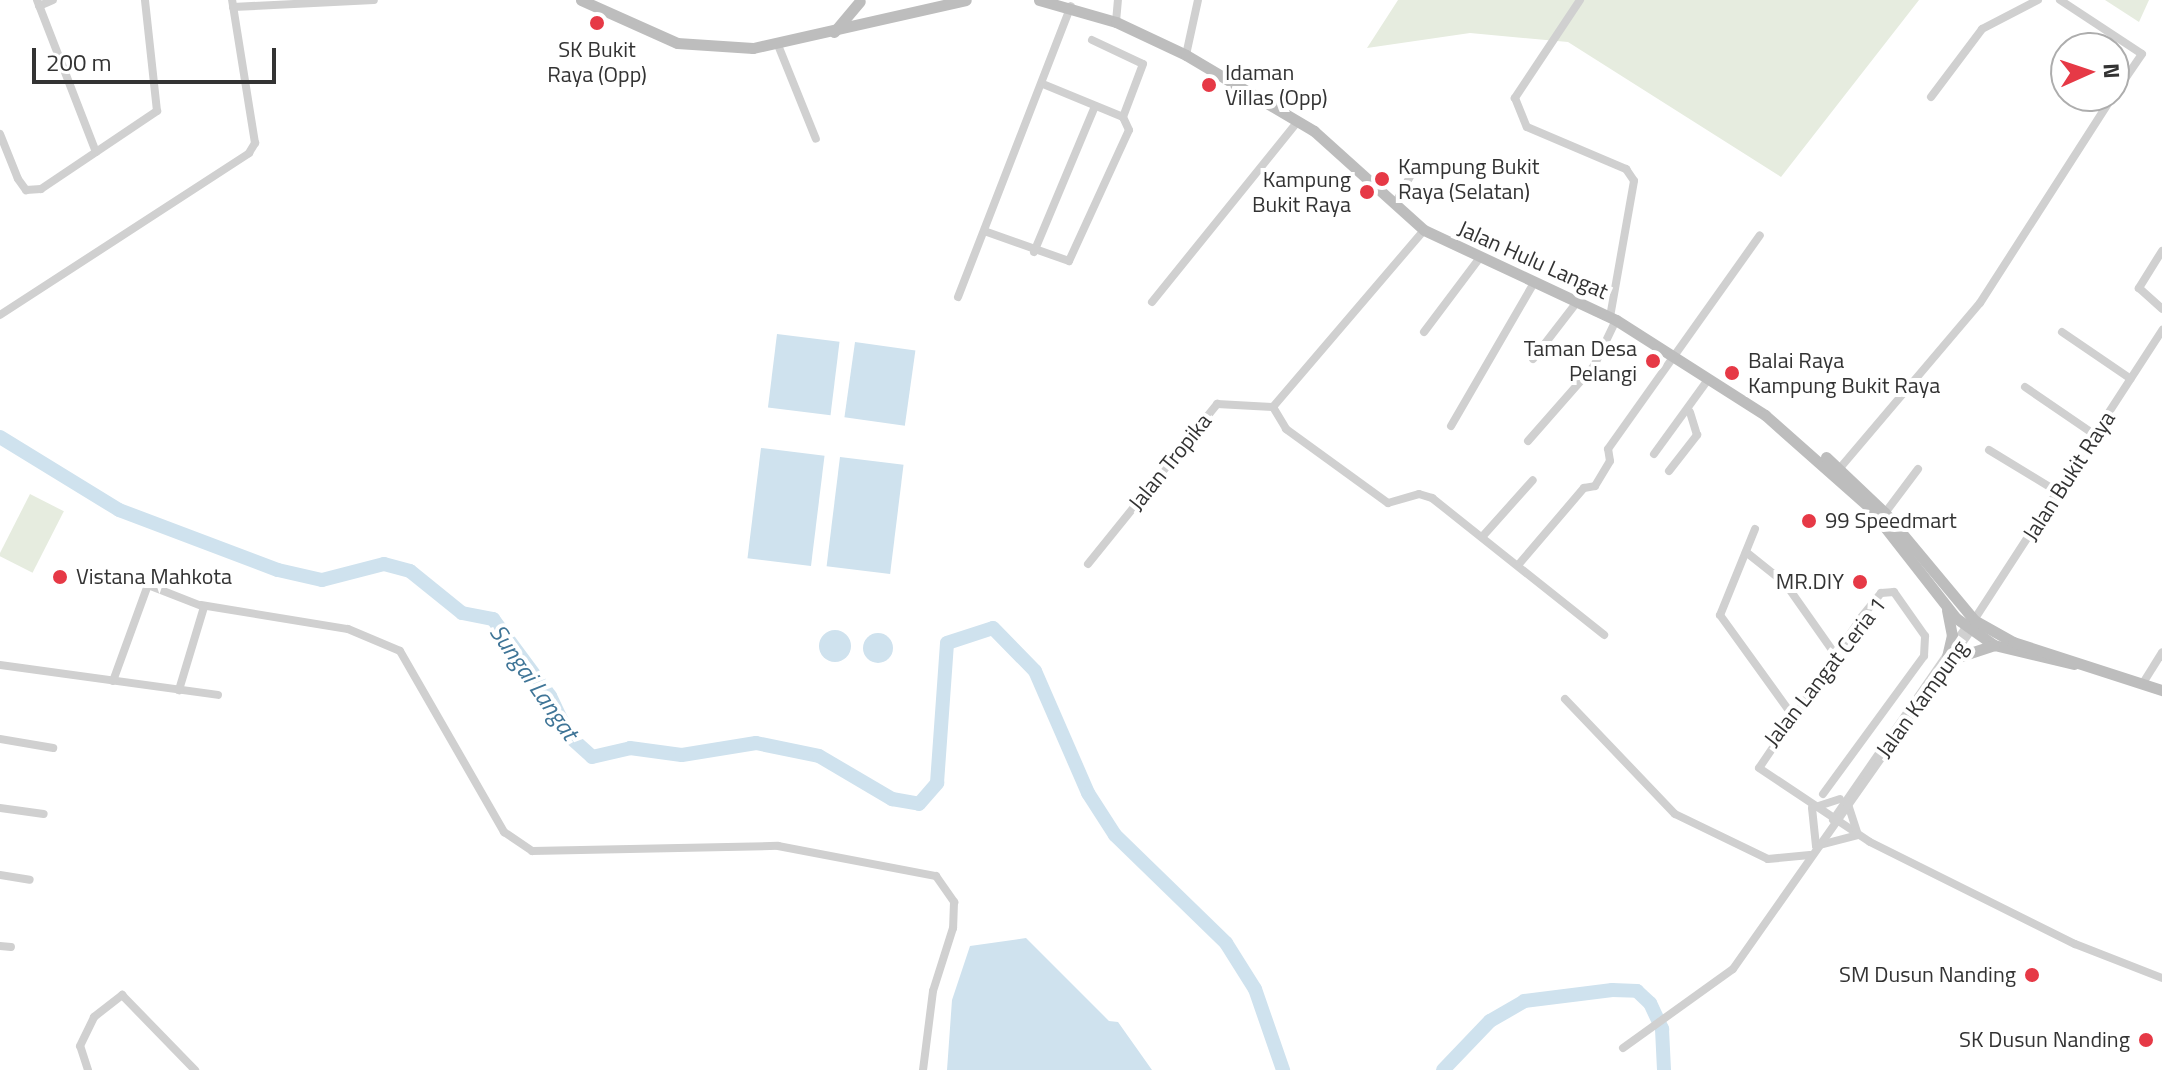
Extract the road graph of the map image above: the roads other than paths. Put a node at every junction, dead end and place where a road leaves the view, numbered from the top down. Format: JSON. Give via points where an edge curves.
{"nodes":[{"id":1,"x":53,"y":0,"type":"edge"},
{"id":2,"x":145,"y":0,"type":"edge"},
{"id":3,"x":374,"y":0,"type":"edge"},
{"id":4,"x":581,"y":0,"type":"edge"},
{"id":5,"x":860,"y":0,"type":"edge"},
{"id":6,"x":966,"y":0,"type":"edge"},
{"id":7,"x":1039,"y":0,"type":"edge"},
{"id":8,"x":1118,"y":0,"type":"edge"},
{"id":9,"x":1198,"y":0,"type":"edge"},
{"id":10,"x":1580,"y":0,"type":"edge"},
{"id":11,"x":2038,"y":0,"type":"edge"},
{"id":12,"x":2060,"y":0,"type":"edge"},
{"id":13,"x":320,"y":2,"type":"edge"},
{"id":14,"x":38,"y":3,"type":"edge"},
{"id":15,"x":233,"y":4,"type":"edge"},
{"id":16,"x":1071,"y":6,"type":"junction"},
{"id":17,"x":1116,"y":22,"type":"junction"},
{"id":18,"x":860,"y":28,"type":"junction"},
{"id":19,"x":2109,"y":32,"type":"edge"},
{"id":20,"x":833,"y":33,"type":"junction"},
{"id":21,"x":1092,"y":40,"type":"dead end"},
{"id":22,"x":778,"y":45,"type":"junction"},
{"id":23,"x":2130,"y":46,"type":"edge"},
{"id":24,"x":1186,"y":55,"type":"junction"},
{"id":25,"x":2130,"y":72,"type":"edge"},
{"id":26,"x":1043,"y":84,"type":"junction"},
{"id":27,"x":1931,"y":97,"type":"dead end"},
{"id":28,"x":1095,"y":106,"type":"junction"},
{"id":29,"x":2103,"y":112,"type":"edge"},
{"id":30,"x":1123,"y":117,"type":"junction"},
{"id":31,"x":1298,"y":121,"type":"junction"},
{"id":32,"x":0,"y":134,"type":"edge"},
{"id":33,"x":816,"y":139,"type":"dead end"},
{"id":34,"x":96,"y":152,"type":"junction"},
{"id":35,"x":1412,"y":173,"type":"dead end"},
{"id":36,"x":1396,"y":202,"type":"junction"},
{"id":37,"x":1424,"y":230,"type":"junction"},
{"id":38,"x":987,"y":232,"type":"junction"},
{"id":39,"x":1760,"y":235,"type":"dead end"},
{"id":40,"x":2162,"y":251,"type":"edge"},
{"id":41,"x":1034,"y":252,"type":"junction"},
{"id":42,"x":1478,"y":260,"type":"junction"},
{"id":43,"x":1534,"y":283,"type":"junction"},
{"id":44,"x":958,"y":297,"type":"dead end"},
{"id":45,"x":1152,"y":302,"type":"dead end"},
{"id":46,"x":1577,"y":302,"type":"junction"},
{"id":47,"x":2162,"y":309,"type":"edge"},
{"id":48,"x":0,"y":315,"type":"edge"},
{"id":49,"x":1613,"y":318,"type":"junction"},
{"id":50,"x":2162,"y":330,"type":"edge"},
{"id":51,"x":1424,"y":332,"type":"dead end"},
{"id":52,"x":2062,"y":332,"type":"dead end"},
{"id":53,"x":1533,"y":359,"type":"dead end"},
{"id":54,"x":1674,"y":360,"type":"junction"},
{"id":55,"x":2131,"y":379,"type":"junction"},
{"id":56,"x":1707,"y":381,"type":"junction"},
{"id":57,"x":2025,"y":387,"type":"dead end"},
{"id":58,"x":1273,"y":407,"type":"junction"},
{"id":59,"x":1690,"y":412,"type":"junction"},
{"id":60,"x":1451,"y":426,"type":"dead end"},
{"id":61,"x":2095,"y":435,"type":"junction"},
{"id":62,"x":1528,"y":441,"type":"dead end"},
{"id":63,"x":1805,"y":445,"type":"junction"},
{"id":64,"x":1989,"y":450,"type":"dead end"},
{"id":65,"x":1654,"y":454,"type":"dead end"},
{"id":66,"x":1840,"y":468,"type":"junction"},
{"id":67,"x":1918,"y":469,"type":"dead end"},
{"id":68,"x":1669,"y":471,"type":"dead end"},
{"id":69,"x":1533,"y":480,"type":"dead end"},
{"id":70,"x":2058,"y":492,"type":"junction"},
{"id":71,"x":1885,"y":513,"type":"junction"},
{"id":72,"x":1755,"y":529,"type":"dead end"},
{"id":73,"x":1482,"y":537,"type":"junction"},
{"id":74,"x":1746,"y":552,"type":"junction"},
{"id":75,"x":1088,"y":564,"type":"dead end"},
{"id":76,"x":1519,"y":564,"type":"junction"},
{"id":77,"x":203,"y":609,"type":"junction"},
{"id":78,"x":1946,"y":609,"type":"junction"},
{"id":79,"x":1971,"y":625,"type":"junction"},
{"id":80,"x":1604,"y":635,"type":"dead end"},
{"id":81,"x":1994,"y":645,"type":"junction"},
{"id":82,"x":2162,"y":652,"type":"edge"},
{"id":83,"x":1837,"y":657,"type":"junction"},
{"id":84,"x":1948,"y":658,"type":"junction"},
{"id":85,"x":2159,"y":662,"type":"edge"},
{"id":86,"x":2074,"y":664,"type":"junction"},
{"id":87,"x":0,"y":665,"type":"edge"},
{"id":88,"x":113,"y":681,"type":"junction"},
{"id":89,"x":2143,"y":683,"type":"junction"},
{"id":90,"x":179,"y":690,"type":"junction"},
{"id":91,"x":2162,"y":690,"type":"edge"},
{"id":92,"x":218,"y":695,"type":"dead end"},
{"id":93,"x":1565,"y":699,"type":"dead end"},
{"id":94,"x":1792,"y":715,"type":"junction"},
{"id":95,"x":0,"y":739,"type":"edge"},
{"id":96,"x":53,"y":748,"type":"dead end"},
{"id":97,"x":1823,"y":794,"type":"dead end"},
{"id":98,"x":1846,"y":799,"type":"junction"},
{"id":99,"x":0,"y":808,"type":"edge"},
{"id":100,"x":1812,"y":808,"type":"junction"},
{"id":101,"x":44,"y":814,"type":"dead end"},
{"id":102,"x":1833,"y":820,"type":"junction"},
{"id":103,"x":1858,"y":835,"type":"junction"},
{"id":104,"x":1816,"y":846,"type":"junction"},
{"id":105,"x":1810,"y":855,"type":"junction"},
{"id":106,"x":0,"y":875,"type":"edge"},
{"id":107,"x":30,"y":880,"type":"dead end"},
{"id":108,"x":0,"y":946,"type":"edge"},
{"id":109,"x":11,"y":947,"type":"dead end"},
{"id":110,"x":2162,"y":978,"type":"edge"},
{"id":111,"x":1623,"y":1048,"type":"dead end"},
{"id":112,"x":88,"y":1070,"type":"edge"},
{"id":113,"x":195,"y":1070,"type":"edge"},
{"id":114,"x":923,"y":1070,"type":"edge"}],
"edges":[{"from":1,"to":14,"type":"street"},
{"from":2,"to":34,"type":"street","via":[[157,111]]},
{"from":3,"to":13,"type":"street"},
{"from":4,"to":22,"type":"main road","via":[[677,43]]},
{"from":5,"to":18,"type":"main road"},
{"from":5,"to":20,"type":"main road"},
{"from":6,"to":18,"type":"main road"},
{"from":7,"to":16,"type":"main road","name":"Jalan Hulu Langat"},
{"from":8,"to":17,"type":"street"},
{"from":9,"to":24,"type":"street"},
{"from":10,"to":49,"type":"street","via":[[1515,98],[1527,127],[1626,169],[1634,181]]},
{"from":11,"to":27,"type":"street","via":[[1982,29]]},
{"from":12,"to":19,"type":"street"},
{"from":13,"to":15,"type":"street"},
{"from":14,"to":34,"type":"street"},
{"from":15,"to":48,"type":"street","via":[[255,143],[101,254]]},
{"from":16,"to":17,"type":"main road","name":"Jalan Hulu Langat"},
{"from":16,"to":26,"type":"street"},
{"from":17,"to":24,"type":"main road","name":"Jalan Hulu Langat"},
{"from":18,"to":20,"type":"main road"},
{"from":20,"to":22,"type":"main road"},
{"from":21,"to":30,"type":"street","via":[[1143,64]]},
{"from":22,"to":33,"type":"street"},
{"from":23,"to":25,"type":"street","via":[[2142,54]]},
{"from":24,"to":31,"type":"main road","name":"Jalan Hulu Langat"},
{"from":26,"to":28,"type":"street"},
{"from":26,"to":38,"type":"street"},
{"from":28,"to":30,"type":"street"},
{"from":28,"to":41,"type":"street"},
{"from":29,"to":66,"type":"street","via":[[1980,303]]},
{"from":30,"to":41,"type":"street","via":[[1129,130],[1076,255],[1059,263]]},
{"from":31,"to":36,"type":"main road","name":"Jalan Hulu Langat"},
{"from":31,"to":45,"type":"street"},
{"from":32,"to":34,"type":"street","via":[[26,190],[41,189]]},
{"from":35,"to":36,"type":"street"},
{"from":36,"to":37,"type":"main road","name":"Jalan Hulu Langat"},
{"from":37,"to":42,"type":"main road","name":"Jalan Hulu Langat"},
{"from":37,"to":58,"type":"street"},
{"from":38,"to":41,"type":"street"},
{"from":38,"to":44,"type":"street"},
{"from":39,"to":54,"type":"street"},
{"from":40,"to":47,"type":"street","via":[[2139,288]]},
{"from":42,"to":43,"type":"main road","name":"Jalan Hulu Langat"},
{"from":42,"to":51,"type":"street"},
{"from":43,"to":46,"type":"main road","name":"Jalan Hulu Langat"},
{"from":43,"to":60,"type":"street"},
{"from":46,"to":49,"type":"main road","name":"Jalan Hulu Langat"},
{"from":46,"to":53,"type":"street"},
{"from":49,"to":54,"type":"main road","name":"Jalan Hulu Langat"},
{"from":49,"to":62,"type":"street","via":[[1594,366]]},
{"from":50,"to":55,"type":"street","name":"Jalan Bukit Raya"},
{"from":52,"to":55,"type":"street"},
{"from":54,"to":56,"type":"main road","name":"Jalan Hulu Langat"},
{"from":54,"to":76,"type":"street","via":[[1608,449],[1610,461],[1595,486],[1584,488]]},
{"from":55,"to":61,"type":"street","name":"Jalan Bukit Raya"},
{"from":56,"to":59,"type":"street"},
{"from":56,"to":63,"type":"main road","name":"Jalan Hulu Langat"},
{"from":57,"to":61,"type":"street"},
{"from":58,"to":73,"type":"street","via":[[1286,429],[1388,503],[1425,495]]},
{"from":58,"to":75,"type":"street","name":"Jalan Tropika","via":[[1217,404]]},
{"from":59,"to":65,"type":"street"},
{"from":59,"to":68,"type":"street","via":[[1697,435]]},
{"from":61,"to":70,"type":"street","name":"Jalan Bukit Raya"},
{"from":63,"to":66,"type":"main road","name":"Jalan Hulu Langat"},
{"from":63,"to":78,"type":"main road","name":"Jalan Hulu Langat","via":[[1870,508]]},
{"from":64,"to":70,"type":"street"},
{"from":66,"to":71,"type":"main road","name":"Jalan Hulu Langat"},
{"from":67,"to":71,"type":"street"},
{"from":69,"to":73,"type":"street"},
{"from":70,"to":79,"type":"street","name":"Jalan Bukit Raya"},
{"from":71,"to":79,"type":"main road","name":"Jalan Hulu Langat"},
{"from":72,"to":74,"type":"street"},
{"from":73,"to":76,"type":"street"},
{"from":74,"to":83,"type":"street","via":[[1785,583]]},
{"from":74,"to":94,"type":"street","via":[[1720,615]]},
{"from":76,"to":80,"type":"street"},
{"from":77,"to":88,"type":"street","via":[[145,586]]},
{"from":77,"to":90,"type":"street"},
{"from":77,"to":114,"type":"street","via":[[358,632],[400,651],[504,832],[532,851],[789,846],[936,876],[954,902],[953,928],[933,991]]},
{"from":78,"to":79,"type":"main road","name":"Jalan Hulu Langat"},
{"from":78,"to":84,"type":"main road","via":[[1952,635]]},
{"from":79,"to":81,"type":"main road","name":"Jalan Hulu Langat"},
{"from":79,"to":84,"type":"street","name":"Jalan Kampung"},
{"from":79,"to":86,"type":"main road","name":"Jalan Hulu Langat"},
{"from":81,"to":84,"type":"main road"},
{"from":81,"to":86,"type":"main road","name":"Jalan Hulu Langat"},
{"from":82,"to":85,"type":"street"},
{"from":83,"to":94,"type":"street","name":"Jalan Langat Ceria 1"},
{"from":83,"to":97,"type":"street","name":"Jalan Langat Ceria 1","via":[[1881,593],[1894,592],[1925,636],[1924,656]]},
{"from":84,"to":98,"type":"street","name":"Jalan Kampung"},
{"from":85,"to":89,"type":"street"},
{"from":86,"to":89,"type":"main road","name":"Jalan Hulu Langat"},
{"from":87,"to":88,"type":"street"},
{"from":88,"to":90,"type":"street"},
{"from":89,"to":91,"type":"main road","name":"Jalan Hulu Langat"},
{"from":90,"to":92,"type":"street"},
{"from":93,"to":105,"type":"street","via":[[1675,814],[1768,859]]},
{"from":94,"to":100,"type":"street","name":"Jalan Langat Ceria 1","via":[[1759,757],[1759,768]]},
{"from":95,"to":96,"type":"street"},
{"from":98,"to":100,"type":"street"},
{"from":98,"to":102,"type":"street","name":"Jalan Kampung"},
{"from":98,"to":103,"type":"street"},
{"from":99,"to":101,"type":"street"},
{"from":100,"to":102,"type":"street"},
{"from":100,"to":104,"type":"street"},
{"from":102,"to":103,"type":"street"},
{"from":102,"to":104,"type":"street","name":"Jalan Kampung"},
{"from":103,"to":104,"type":"street"},
{"from":103,"to":110,"type":"street","via":[[2075,944]]},
{"from":104,"to":105,"type":"street","name":"Jalan Kampung"},
{"from":105,"to":111,"type":"street","name":"Jalan Kampung","via":[[1733,969]]},
{"from":106,"to":107,"type":"street"},
{"from":108,"to":109,"type":"street"},
{"from":112,"to":113,"type":"street","via":[[80,1046],[94,1017],[122,995]]}]}
